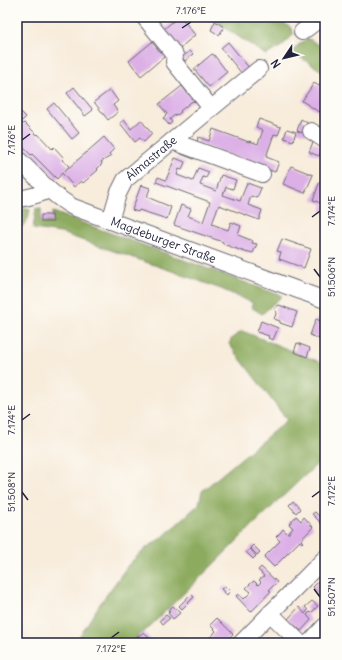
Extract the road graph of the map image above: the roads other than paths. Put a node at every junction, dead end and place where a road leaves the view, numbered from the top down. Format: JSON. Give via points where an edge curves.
{"nodes":[{"id":1,"x":322,"y":17,"type":"edge"},
{"id":2,"x":145,"y":18,"type":"dead end"},
{"id":3,"x":302,"y":32,"type":"dead end"},
{"id":4,"x":259,"y":69,"type":"dead end"},
{"id":5,"x":211,"y":108,"type":"junction"},
{"id":6,"x":311,"y":131,"type":"dead end"},
{"id":7,"x":325,"y":140,"type":"edge"},
{"id":8,"x":172,"y":141,"type":"junction"},
{"id":9,"x":17,"y":158,"type":"edge"},
{"id":10,"x":262,"y":174,"type":"dead end"},
{"id":11,"x":49,"y":190,"type":"junction"},
{"id":12,"x":17,"y":199,"type":"edge"},
{"id":13,"x":110,"y":221,"type":"junction"},
{"id":14,"x":325,"y":300,"type":"edge"},
{"id":15,"x":325,"y":558,"type":"edge"},
{"id":16,"x":270,"y":613,"type":"junction"},
{"id":17,"x":325,"y":626,"type":"edge"},
{"id":18,"x":241,"y":643,"type":"edge"},
{"id":19,"x":300,"y":643,"type":"edge"},
{"id":20,"x":309,"y":643,"type":"edge"}],
"edges":[{"from":1,"to":3,"type":"street"},
{"from":2,"to":5,"type":"street","via":[[175,55],[174,62]]},
{"from":4,"to":5,"type":"street","name":"Almastraße"},
{"from":5,"to":8,"type":"street","name":"Almastraße"},
{"from":6,"to":7,"type":"street"},
{"from":8,"to":10,"type":"street"},
{"from":8,"to":13,"type":"street","name":"Almastraße","via":[[125,180]]},
{"from":9,"to":11,"type":"street","name":"Magdeburger Straße"},
{"from":11,"to":12,"type":"street","via":[[29,198]]},
{"from":11,"to":13,"type":"street","name":"Magdeburger Straße","via":[[73,207]]},
{"from":13,"to":14,"type":"street","name":"Magdeburger Straße"},
{"from":15,"to":16,"type":"street"},
{"from":16,"to":18,"type":"street"},
{"from":16,"to":19,"type":"street"},
{"from":17,"to":20,"type":"street"}]}
